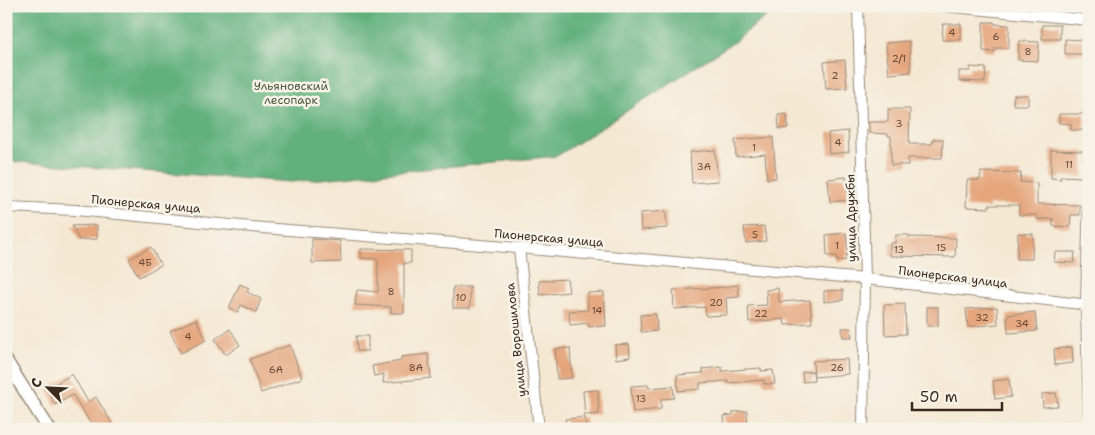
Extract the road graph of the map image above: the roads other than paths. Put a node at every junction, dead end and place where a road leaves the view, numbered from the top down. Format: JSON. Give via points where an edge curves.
{"nodes":[{"id":1,"x":858,"y":6,"type":"edge"},
{"id":2,"x":942,"y":6,"type":"edge"},
{"id":3,"x":1089,"y":20,"type":"edge"},
{"id":4,"x":1089,"y":194,"type":"edge"},
{"id":5,"x":6,"y":207,"type":"edge"},
{"id":6,"x":519,"y":248,"type":"junction"},
{"id":7,"x":864,"y":279,"type":"junction"},
{"id":8,"x":1087,"y":305,"type":"edge"},
{"id":9,"x":6,"y":361,"type":"edge"},
{"id":10,"x":1089,"y":420,"type":"edge"},
{"id":11,"x":49,"y":429,"type":"edge"},
{"id":12,"x":539,"y":429,"type":"edge"},
{"id":13,"x":863,"y":429,"type":"edge"}],
"edges":[{"from":1,"to":7,"type":"street","name":"улица Дружбы"},
{"from":2,"to":3,"type":"street"},
{"from":4,"to":8,"type":"street"},
{"from":5,"to":6,"type":"street","name":"Пионерская улица","via":[[76,210]]},
{"from":6,"to":7,"type":"street","name":"Пионерская улица"},
{"from":6,"to":12,"type":"street","name":"улица Ворошилова"},
{"from":7,"to":8,"type":"street","name":"Пионерская улица"},
{"from":7,"to":13,"type":"street","name":"улица Дружбы"},
{"from":8,"to":10,"type":"street"},
{"from":9,"to":11,"type":"street"}]}
